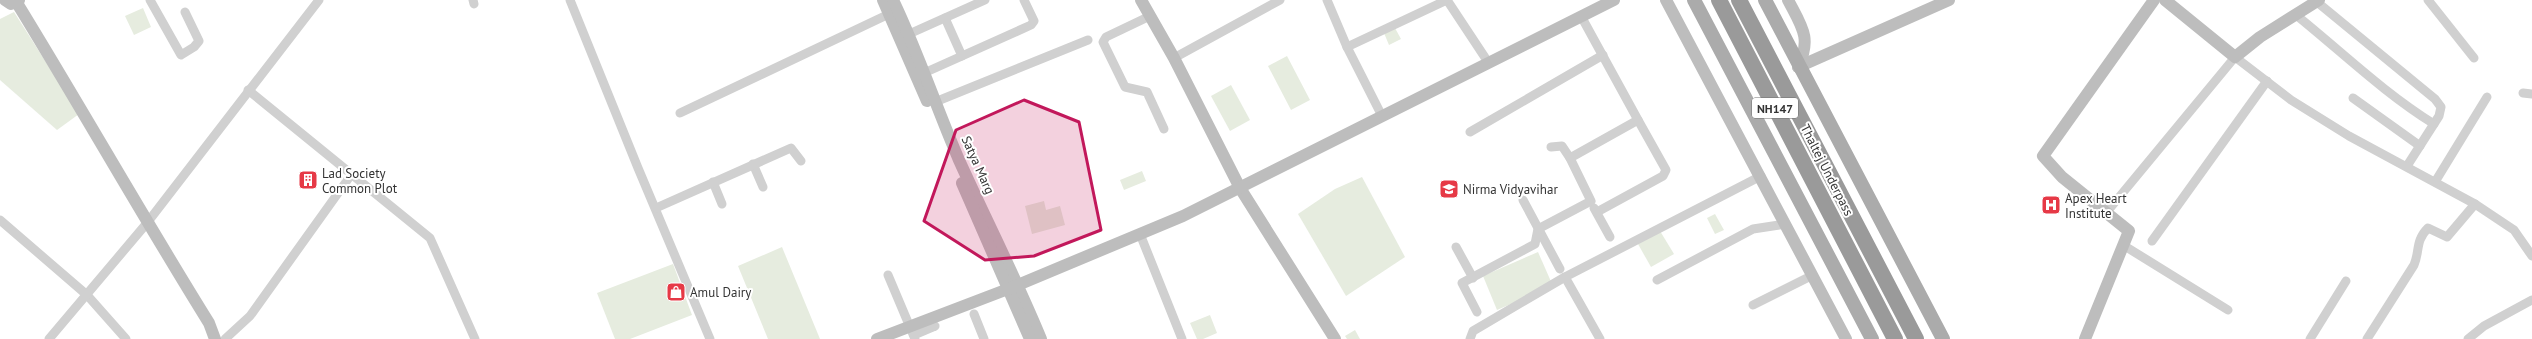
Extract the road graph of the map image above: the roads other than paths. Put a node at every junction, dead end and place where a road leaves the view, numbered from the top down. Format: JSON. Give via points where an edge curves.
{"nodes":[{"id":1,"x":150,"y":0,"type":"edge"},
{"id":2,"x":319,"y":0,"type":"edge"},
{"id":3,"x":570,"y":0,"type":"edge"},
{"id":4,"x":883,"y":0,"type":"edge"},
{"id":5,"x":893,"y":0,"type":"edge"},
{"id":6,"x":986,"y":0,"type":"edge"},
{"id":7,"x":1024,"y":0,"type":"edge"},
{"id":8,"x":1142,"y":0,"type":"edge"},
{"id":9,"x":1280,"y":0,"type":"edge"},
{"id":10,"x":1327,"y":0,"type":"edge"},
{"id":11,"x":1447,"y":0,"type":"edge"},
{"id":12,"x":1614,"y":0,"type":"edge"},
{"id":13,"x":1666,"y":0,"type":"edge"},
{"id":14,"x":1694,"y":0,"type":"edge"},
{"id":15,"x":1719,"y":0,"type":"edge"},
{"id":16,"x":1739,"y":0,"type":"edge"},
{"id":17,"x":1765,"y":0,"type":"edge"},
{"id":18,"x":1788,"y":0,"type":"edge"},
{"id":19,"x":1949,"y":0,"type":"edge"},
{"id":20,"x":2154,"y":0,"type":"edge"},
{"id":21,"x":2164,"y":0,"type":"edge"},
{"id":22,"x":2428,"y":0,"type":"edge"},
{"id":23,"x":2318,"y":1,"type":"edge"},
{"id":24,"x":10,"y":3,"type":"edge"},
{"id":25,"x":185,"y":12,"type":"dead end"},
{"id":26,"x":889,"y":14,"type":"junction"},
{"id":27,"x":2296,"y":15,"type":"junction"},
{"id":28,"x":1150,"y":16,"type":"junction"},
{"id":29,"x":1581,"y":16,"type":"junction"},
{"id":30,"x":945,"y":18,"type":"junction"},
{"id":31,"x":909,"y":34,"type":"junction"},
{"id":32,"x":1088,"y":40,"type":"dead end"},
{"id":33,"x":1347,"y":47,"type":"junction"},
{"id":34,"x":1603,"y":55,"type":"junction"},
{"id":35,"x":962,"y":56,"type":"junction"},
{"id":36,"x":2235,"y":56,"type":"junction"},
{"id":37,"x":1174,"y":58,"type":"junction"},
{"id":38,"x":2474,"y":58,"type":"dead end"},
{"id":39,"x":1488,"y":62,"type":"junction"},
{"id":40,"x":1798,"y":67,"type":"junction"},
{"id":41,"x":924,"y":73,"type":"junction"},
{"id":42,"x":2267,"y":82,"type":"junction"},
{"id":43,"x":248,"y":90,"type":"junction"},
{"id":44,"x":2487,"y":97,"type":"dead end"},
{"id":45,"x":2353,"y":98,"type":"dead end"},
{"id":46,"x":935,"y":102,"type":"junction"},
{"id":47,"x":680,"y":113,"type":"dead end"},
{"id":48,"x":1382,"y":116,"type":"junction"},
{"id":49,"x":1638,"y":120,"type":"junction"},
{"id":50,"x":2434,"y":124,"type":"junction"},
{"id":51,"x":1164,"y":129,"type":"dead end"},
{"id":52,"x":1470,"y":132,"type":"dead end"},
{"id":53,"x":2420,"y":146,"type":"junction"},
{"id":54,"x":1551,"y":147,"type":"dead end"},
{"id":55,"x":1570,"y":158,"type":"junction"},
{"id":56,"x":801,"y":161,"type":"dead end"},
{"id":57,"x":753,"y":164,"type":"junction"},
{"id":58,"x":2407,"y":166,"type":"junction"},
{"id":59,"x":351,"y":175,"type":"junction"},
{"id":60,"x":1761,"y":176,"type":"junction"},
{"id":61,"x":713,"y":182,"type":"junction"},
{"id":62,"x":2435,"y":182,"type":"junction"},
{"id":63,"x":763,"y":187,"type":"dead end"},
{"id":64,"x":1240,"y":188,"type":"junction"},
{"id":65,"x":1523,"y":200,"type":"dead end"},
{"id":66,"x":1591,"y":201,"type":"junction"},
{"id":67,"x":722,"y":204,"type":"dead end"},
{"id":68,"x":2475,"y":204,"type":"junction"},
{"id":69,"x":656,"y":208,"type":"junction"},
{"id":70,"x":1597,"y":212,"type":"junction"},
{"id":71,"x":2106,"y":213,"type":"junction"},
{"id":72,"x":0,"y":220,"type":"edge"},
{"id":73,"x":147,"y":223,"type":"junction"},
{"id":74,"x":1786,"y":224,"type":"junction"},
{"id":75,"x":1538,"y":229,"type":"junction"},
{"id":76,"x":1140,"y":234,"type":"junction"},
{"id":77,"x":1610,"y":237,"type":"dead end"},
{"id":78,"x":2152,"y":241,"type":"dead end"},
{"id":79,"x":2123,"y":246,"type":"junction"},
{"id":80,"x":1456,"y":247,"type":"dead end"},
{"id":81,"x":2532,"y":256,"type":"edge"},
{"id":82,"x":1563,"y":273,"type":"junction"},
{"id":83,"x":888,"y":275,"type":"dead end"},
{"id":84,"x":1813,"y":275,"type":"junction"},
{"id":85,"x":1473,"y":278,"type":"junction"},
{"id":86,"x":1657,"y":280,"type":"dead end"},
{"id":87,"x":2346,"y":281,"type":"dead end"},
{"id":88,"x":1013,"y":286,"type":"junction"},
{"id":89,"x":87,"y":295,"type":"junction"},
{"id":90,"x":2532,"y":300,"type":"edge"},
{"id":91,"x":1753,"y":305,"type":"dead end"},
{"id":92,"x":2228,"y":310,"type":"dead end"},
{"id":93,"x":1477,"y":312,"type":"dead end"},
{"id":94,"x":974,"y":314,"type":"dead end"},
{"id":95,"x":935,"y":326,"type":"dead end"},
{"id":96,"x":914,"y":334,"type":"edge"},
{"id":97,"x":894,"y":336,"type":"edge"},
{"id":98,"x":49,"y":339,"type":"edge"},
{"id":99,"x":126,"y":339,"type":"edge"},
{"id":100,"x":215,"y":339,"type":"edge"},
{"id":101,"x":225,"y":339,"type":"edge"},
{"id":102,"x":475,"y":339,"type":"edge"},
{"id":103,"x":710,"y":339,"type":"edge"},
{"id":104,"x":877,"y":339,"type":"edge"},
{"id":105,"x":984,"y":339,"type":"edge"},
{"id":106,"x":1030,"y":339,"type":"edge"},
{"id":107,"x":1041,"y":339,"type":"edge"},
{"id":108,"x":1182,"y":339,"type":"edge"},
{"id":109,"x":1335,"y":339,"type":"edge"},
{"id":110,"x":1470,"y":339,"type":"edge"},
{"id":111,"x":1600,"y":339,"type":"edge"},
{"id":112,"x":1846,"y":339,"type":"edge"},
{"id":113,"x":1872,"y":339,"type":"edge"},
{"id":114,"x":1895,"y":339,"type":"edge"},
{"id":115,"x":1916,"y":339,"type":"edge"},
{"id":116,"x":1943,"y":339,"type":"edge"},
{"id":117,"x":2085,"y":339,"type":"edge"},
{"id":118,"x":2310,"y":339,"type":"edge"},
{"id":119,"x":2367,"y":339,"type":"edge"},
{"id":120,"x":2468,"y":339,"type":"edge"}],
"edges":[{"from":1,"to":25,"type":"street","via":[[181,54],[199,41]]},
{"from":2,"to":43,"type":"street"},
{"from":3,"to":69,"type":"street"},
{"from":4,"to":26,"type":"street","name":"Satya Marg"},
{"from":5,"to":31,"type":"street","name":"Satya Marg"},
{"from":6,"to":30,"type":"street"},
{"from":7,"to":35,"type":"street","via":[[1034,21],[1031,26]]},
{"from":8,"to":28,"type":"street"},
{"from":9,"to":37,"type":"street"},
{"from":10,"to":33,"type":"street"},
{"from":11,"to":33,"type":"street"},
{"from":11,"to":39,"type":"street"},
{"from":12,"to":29,"type":"street"},
{"from":13,"to":60,"type":"street"},
{"from":14,"to":113,"type":"main road"},
{"from":15,"to":114,"type":"highway","name":"Thaltej Underpass","number":"NH147"},
{"from":16,"to":115,"type":"highway","name":"Thaltej Underpass","number":"NH147"},
{"from":17,"to":40,"type":"main road"},
{"from":18,"to":40,"type":"street","via":[[1806,35],[1806,52]]},
{"from":19,"to":40,"type":"street"},
{"from":20,"to":71,"type":"street","via":[[2043,156],[2062,177]]},
{"from":21,"to":36,"type":"street"},
{"from":22,"to":38,"type":"street"},
{"from":23,"to":27,"type":"street"},
{"from":23,"to":50,"type":"street","via":[[2435,100],[2441,107]]},
{"from":24,"to":73,"type":"street","via":[[83,111]]},
{"from":26,"to":47,"type":"street"},
{"from":26,"to":88,"type":"street","name":"Satya Marg"},
{"from":27,"to":36,"type":"street"},
{"from":27,"to":50,"type":"street","via":[[2350,58],[2375,83]]},
{"from":28,"to":37,"type":"street"},
{"from":28,"to":51,"type":"street","via":[[1106,37],[1103,42],[1125,88],[1147,92]]},
{"from":29,"to":34,"type":"street"},
{"from":29,"to":39,"type":"street"},
{"from":30,"to":31,"type":"street"},
{"from":30,"to":35,"type":"street"},
{"from":31,"to":41,"type":"street","name":"Satya Marg"},
{"from":32,"to":46,"type":"street"},
{"from":33,"to":48,"type":"street"},
{"from":34,"to":49,"type":"street"},
{"from":34,"to":52,"type":"street"},
{"from":35,"to":41,"type":"street"},
{"from":36,"to":42,"type":"street"},
{"from":36,"to":71,"type":"street"},
{"from":37,"to":64,"type":"street"},
{"from":39,"to":48,"type":"street"},
{"from":40,"to":116,"type":"main road"},
{"from":41,"to":46,"type":"street","name":"Satya Marg"},
{"from":42,"to":58,"type":"street","via":[[2349,136]]},
{"from":42,"to":78,"type":"street"},
{"from":43,"to":59,"type":"street"},
{"from":43,"to":73,"type":"street"},
{"from":44,"to":62,"type":"street"},
{"from":45,"to":53,"type":"street"},
{"from":46,"to":88,"type":"street","name":"Satya Marg"},
{"from":48,"to":64,"type":"street"},
{"from":49,"to":55,"type":"street"},
{"from":49,"to":70,"type":"street","via":[[1666,170],[1664,176]]},
{"from":50,"to":53,"type":"street"},
{"from":53,"to":58,"type":"street"},
{"from":54,"to":55,"type":"street","via":[[1562,146]]},
{"from":55,"to":66,"type":"street"},
{"from":56,"to":57,"type":"street","via":[[791,148]]},
{"from":57,"to":61,"type":"street"},
{"from":57,"to":63,"type":"street"},
{"from":58,"to":62,"type":"street"},
{"from":59,"to":101,"type":"street","via":[[250,316]]},
{"from":59,"to":102,"type":"street","via":[[430,238]]},
{"from":60,"to":74,"type":"street"},
{"from":60,"to":82,"type":"street"},
{"from":61,"to":67,"type":"street"},
{"from":61,"to":69,"type":"street"},
{"from":62,"to":68,"type":"street"},
{"from":64,"to":76,"type":"street"},
{"from":64,"to":109,"type":"street"},
{"from":65,"to":75,"type":"street"},
{"from":66,"to":70,"type":"street"},
{"from":66,"to":75,"type":"street"},
{"from":68,"to":81,"type":"street","via":[[2514,230]]},
{"from":68,"to":119,"type":"street","via":[[2447,237],[2433,229],[2428,228],[2424,232],[2416,247],[2417,258],[2414,265]]},
{"from":69,"to":103,"type":"street"},
{"from":70,"to":77,"type":"street"},
{"from":71,"to":79,"type":"street","via":[[2129,231]]},
{"from":72,"to":89,"type":"street"},
{"from":73,"to":89,"type":"street"},
{"from":73,"to":100,"type":"street","via":[[209,323]]},
{"from":74,"to":84,"type":"street"},
{"from":74,"to":86,"type":"street","via":[[1753,229]]},
{"from":75,"to":82,"type":"street"},
{"from":75,"to":85,"type":"street","via":[[1535,244]]},
{"from":76,"to":88,"type":"street"},
{"from":76,"to":108,"type":"street"},
{"from":79,"to":92,"type":"street"},
{"from":79,"to":117,"type":"street"},
{"from":80,"to":85,"type":"street"},
{"from":82,"to":110,"type":"street","via":[[1473,331]]},
{"from":82,"to":111,"type":"street"},
{"from":83,"to":96,"type":"street"},
{"from":84,"to":91,"type":"street"},
{"from":84,"to":112,"type":"street"},
{"from":85,"to":93,"type":"street","via":[[1462,283]]},
{"from":87,"to":118,"type":"street"},
{"from":88,"to":96,"type":"street"},
{"from":88,"to":106,"type":"street","name":"Satya Marg"},
{"from":88,"to":107,"type":"street","name":"Satya Marg"},
{"from":89,"to":98,"type":"street"},
{"from":89,"to":99,"type":"street"},
{"from":90,"to":120,"type":"street","via":[[2484,326]]},
{"from":94,"to":105,"type":"street"},
{"from":95,"to":96,"type":"street"},
{"from":96,"to":97,"type":"street"},
{"from":97,"to":104,"type":"street"}]}
